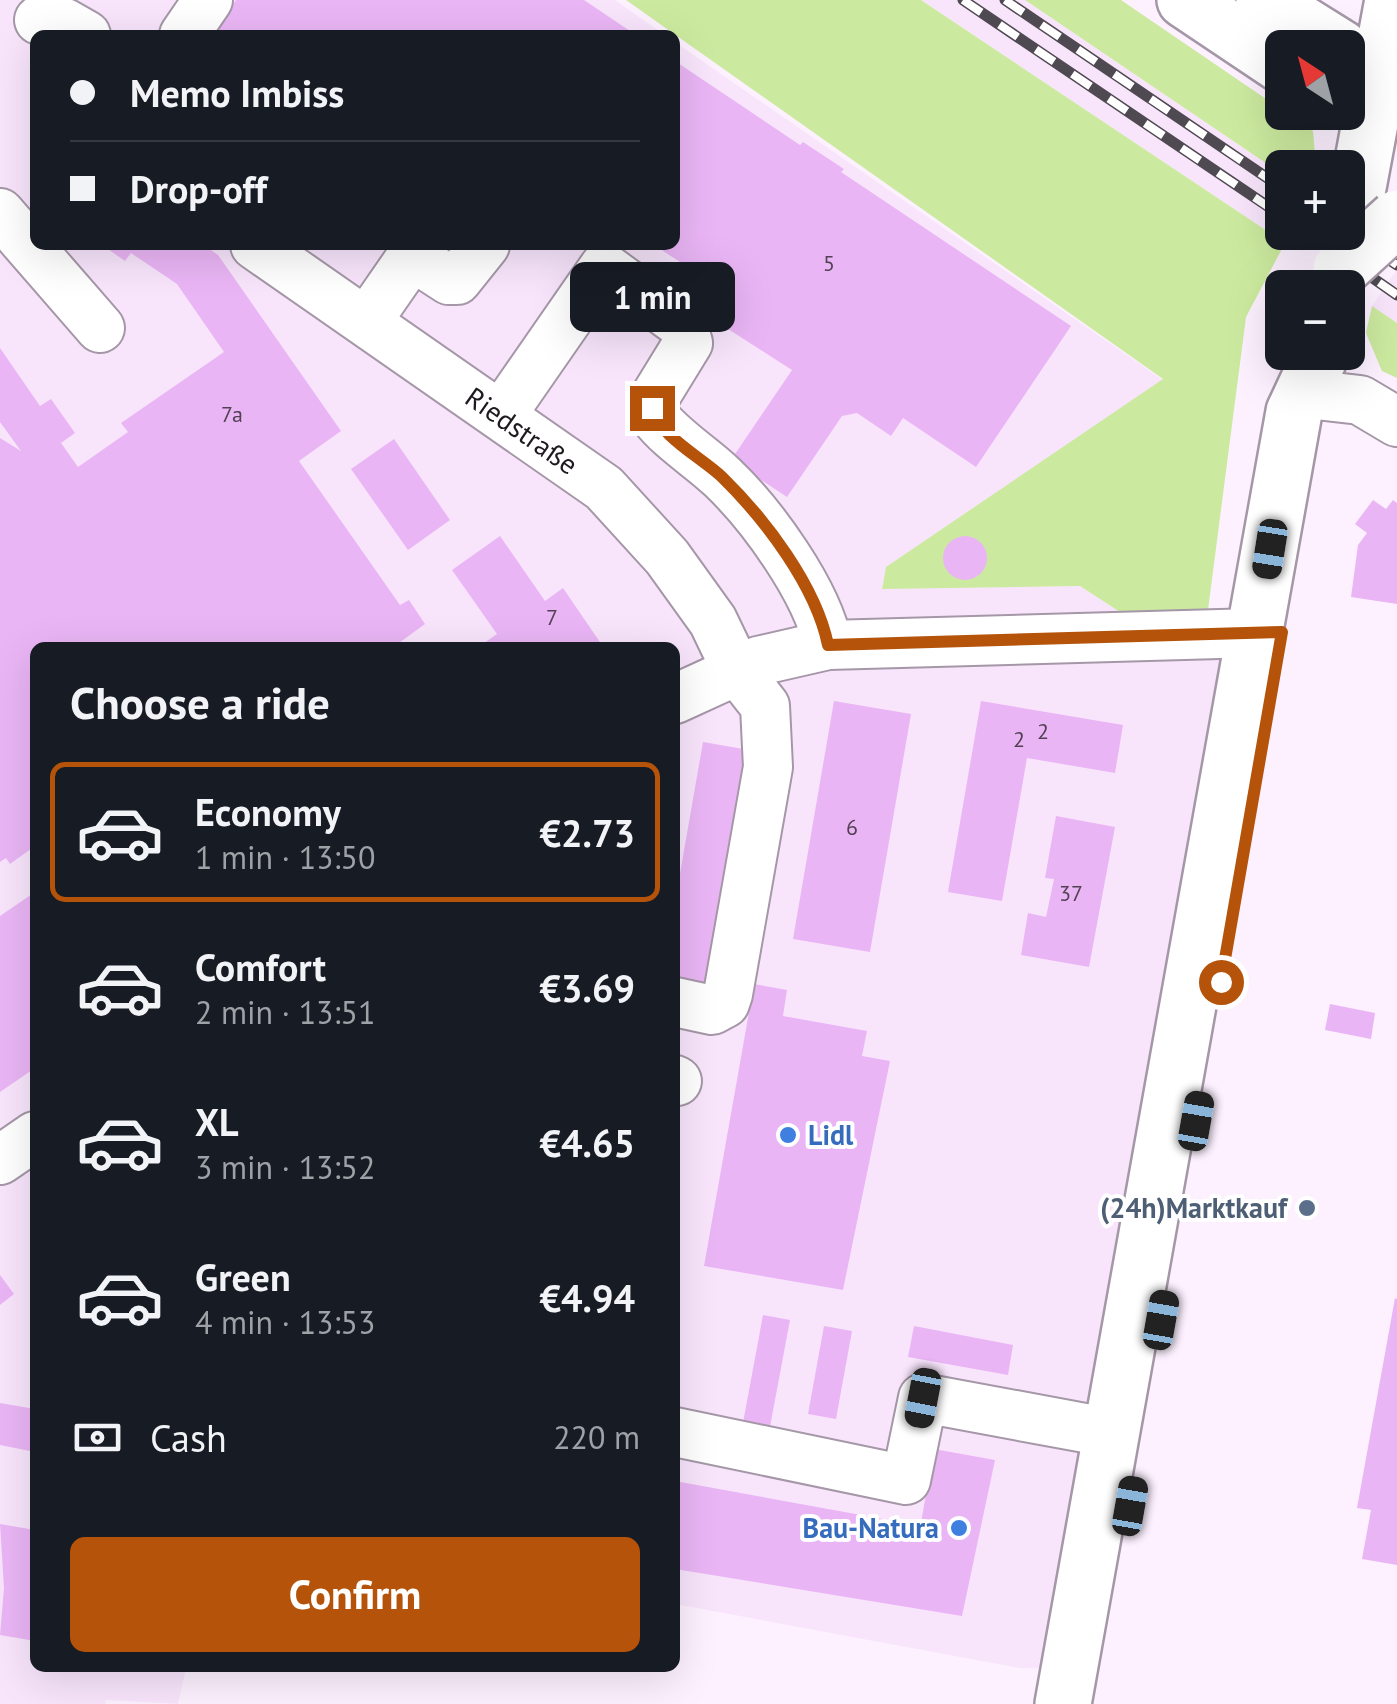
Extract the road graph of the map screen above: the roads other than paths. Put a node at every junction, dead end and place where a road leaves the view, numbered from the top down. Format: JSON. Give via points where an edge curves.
{"nodes":[{"id":1,"x":208,"y":0,"type":"edge"},
{"id":2,"x":1185,"y":0,"type":"edge"},
{"id":3,"x":1264,"y":0,"type":"edge"},
{"id":4,"x":1393,"y":0,"type":"edge"},
{"id":5,"x":39,"y":18,"type":"edge"},
{"id":6,"x":78,"y":30,"type":"edge"},
{"id":7,"x":187,"y":30,"type":"edge"},
{"id":8,"x":1265,"y":54,"type":"edge"},
{"id":9,"x":1368,"y":90,"type":"edge"},
{"id":10,"x":1371,"y":199,"type":"edge"},
{"id":11,"x":0,"y":213,"type":"edge"},
{"id":12,"x":30,"y":248,"type":"edge"},
{"id":13,"x":32,"y":250,"type":"edge"},
{"id":14,"x":262,"y":250,"type":"edge"},
{"id":15,"x":404,"y":250,"type":"edge"},
{"id":16,"x":481,"y":250,"type":"edge"},
{"id":17,"x":597,"y":256,"type":"edge"},
{"id":18,"x":1343,"y":270,"type":"edge"},
{"id":19,"x":367,"y":322,"type":"junction"},
{"id":20,"x":100,"y":328,"type":"dead end"},
{"id":21,"x":1323,"y":370,"type":"edge"},
{"id":22,"x":1327,"y":370,"type":"edge"},
{"id":23,"x":502,"y":414,"type":"junction"},
{"id":24,"x":1397,"y":422,"type":"edge"},
{"id":25,"x":1268,"y":633,"type":"junction"},
{"id":26,"x":828,"y":645,"type":"junction"},
{"id":27,"x":736,"y":670,"type":"junction"},
{"id":28,"x":680,"y":697,"type":"edge"},
{"id":29,"x":680,"y":1003,"type":"edge"},
{"id":30,"x":30,"y":1139,"type":"edge"},
{"id":31,"x":0,"y":1160,"type":"edge"},
{"id":32,"x":680,"y":1433,"type":"edge"},
{"id":33,"x":1127,"y":1436,"type":"junction"},
{"id":34,"x":1082,"y":1688,"type":"edge"}],
"edges":[{"from":1,"to":7,"type":"street"},
{"from":2,"to":8,"type":"main road"},
{"from":3,"to":9,"type":"main road"},
{"from":4,"to":9,"type":"main road"},
{"from":5,"to":6,"type":"street"},
{"from":9,"to":10,"type":"main road"},
{"from":10,"to":18,"type":"main road"},
{"from":11,"to":12,"type":"street"},
{"from":13,"to":20,"type":"street"},
{"from":14,"to":19,"type":"street","name":"Riedstraße"},
{"from":15,"to":16,"type":"street","via":[[456,280]]},
{"from":15,"to":19,"type":"street"},
{"from":17,"to":23,"type":"street"},
{"from":17,"to":26,"type":"street","via":[[683,325],[688,343],[653,400],[653,414],[725,480],[770,536],[819,614]]},
{"from":19,"to":23,"type":"street","name":"Riedstraße"},
{"from":21,"to":25,"type":"main road"},
{"from":22,"to":24,"type":"street"},
{"from":23,"to":27,"type":"street","name":"Riedstraße","via":[[634,518],[713,621]]},
{"from":25,"to":26,"type":"street"},
{"from":25,"to":33,"type":"main road"},
{"from":26,"to":27,"type":"street"},
{"from":27,"to":28,"type":"street"},
{"from":27,"to":29,"type":"street","name":"Riedstraße","via":[[765,706],[768,767],[728,994],[719,1008]]},
{"from":30,"to":31,"type":"street"},
{"from":32,"to":33,"type":"street","via":[[906,1480],[923,1398]]},
{"from":33,"to":34,"type":"main road"}]}
